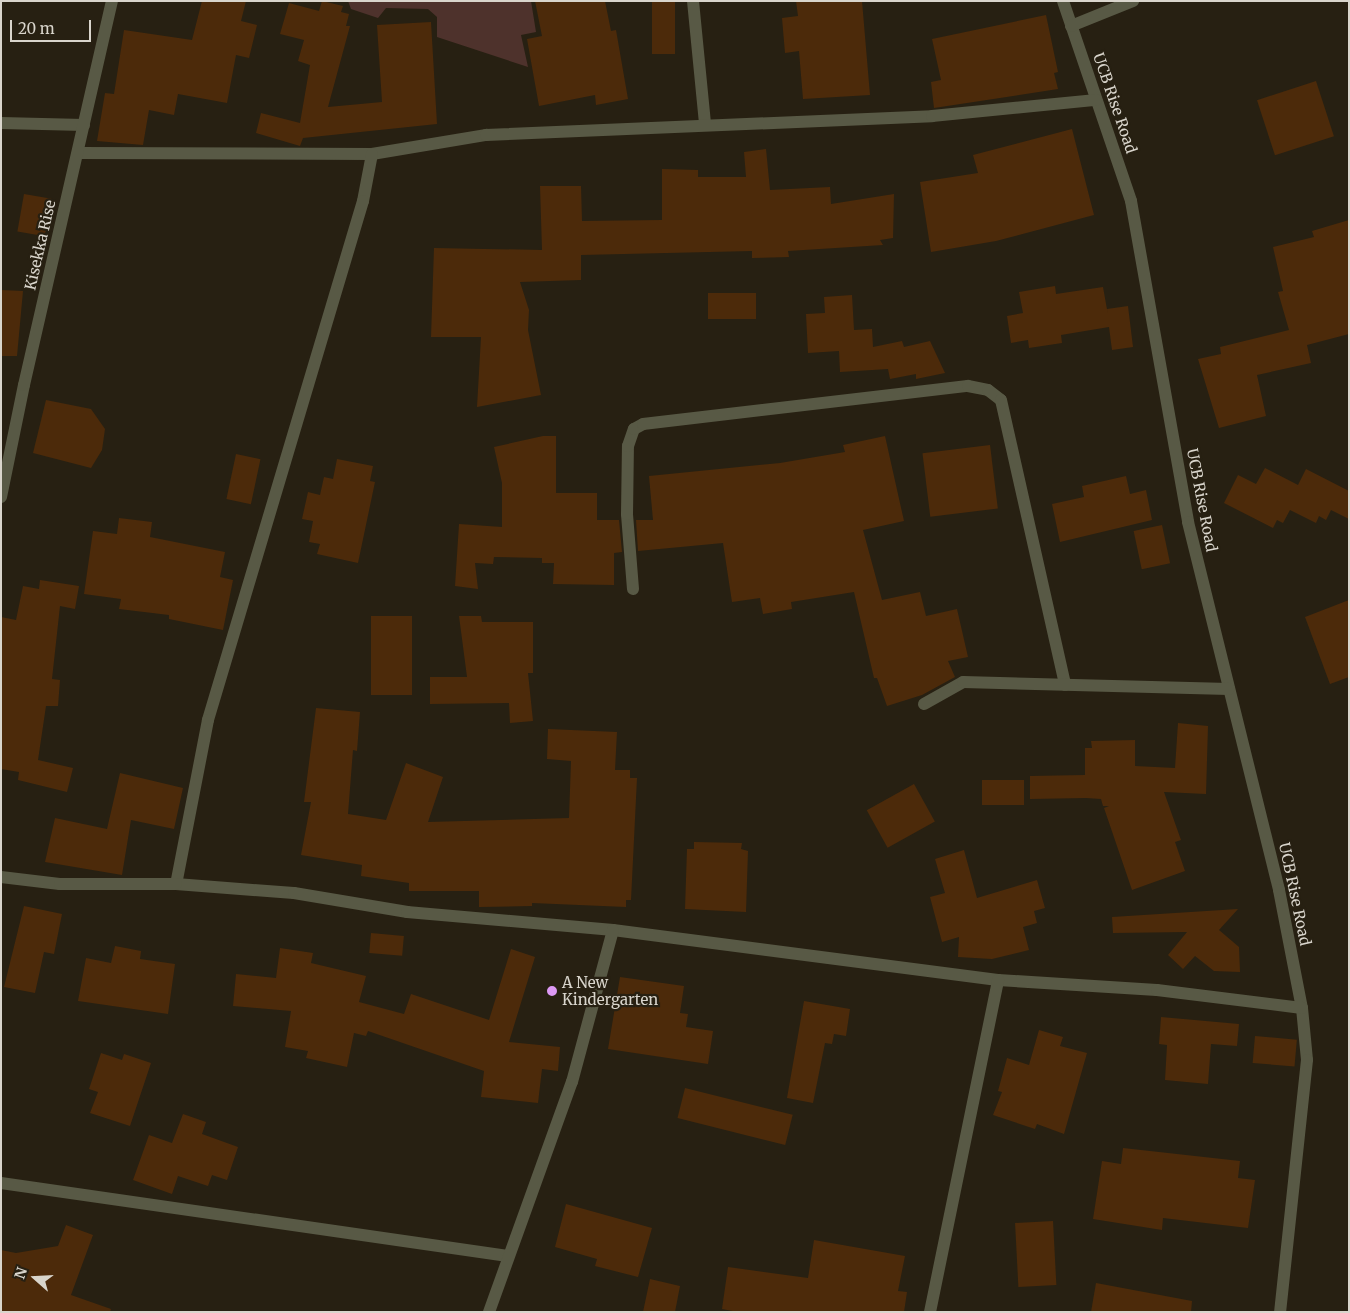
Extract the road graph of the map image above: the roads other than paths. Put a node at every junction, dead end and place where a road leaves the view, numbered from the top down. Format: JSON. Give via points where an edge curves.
{"nodes":[{"id":1,"x":112,"y":1,"type":"edge"},
{"id":2,"x":693,"y":1,"type":"edge"},
{"id":3,"x":1063,"y":1,"type":"edge"},
{"id":4,"x":1133,"y":1,"type":"edge"},
{"id":5,"x":1071,"y":26,"type":"junction"},
{"id":6,"x":1096,"y":100,"type":"junction"},
{"id":7,"x":1,"y":123,"type":"edge"},
{"id":8,"x":706,"y":123,"type":"junction"},
{"id":9,"x":84,"y":125,"type":"junction"},
{"id":10,"x":78,"y":153,"type":"junction"},
{"id":11,"x":372,"y":154,"type":"junction"},
{"id":12,"x":1,"y":497,"type":"edge"},
{"id":13,"x":633,"y":589,"type":"dead end"},
{"id":14,"x":1065,"y":685,"type":"junction"},
{"id":15,"x":1229,"y":689,"type":"junction"},
{"id":16,"x":924,"y":704,"type":"dead end"},
{"id":17,"x":1,"y":877,"type":"edge"},
{"id":18,"x":176,"y":884,"type":"junction"},
{"id":19,"x":614,"y":930,"type":"junction"},
{"id":20,"x":998,"y":980,"type":"junction"},
{"id":21,"x":1302,"y":1008,"type":"junction"},
{"id":22,"x":1,"y":1183,"type":"edge"},
{"id":23,"x":508,"y":1256,"type":"junction"},
{"id":24,"x":489,"y":1312,"type":"edge"},
{"id":25,"x":930,"y":1312,"type":"edge"},
{"id":26,"x":1280,"y":1312,"type":"edge"}],
"edges":[{"from":1,"to":9,"type":"street","name":"Kisekka Rise"},
{"from":2,"to":8,"type":"street"},
{"from":3,"to":5,"type":"street","name":"UCB Rise Road"},
{"from":4,"to":5,"type":"street"},
{"from":5,"to":6,"type":"street","name":"UCB Rise Road"},
{"from":6,"to":8,"type":"street","via":[[932,116]]},
{"from":6,"to":15,"type":"street","name":"UCB Rise Road","via":[[1131,201],[1188,522]]},
{"from":7,"to":9,"type":"street"},
{"from":8,"to":11,"type":"street","via":[[486,135]]},
{"from":9,"to":10,"type":"street","name":"Kisekka Rise"},
{"from":10,"to":11,"type":"street"},
{"from":10,"to":12,"type":"street","name":"Kisekka Rise"},
{"from":11,"to":18,"type":"street","via":[[360,210],[208,720]]},
{"from":13,"to":14,"type":"street","via":[[627,514],[628,446],[634,430],[643,424],[968,386],[988,390],[1001,400]]},
{"from":14,"to":15,"type":"street"},
{"from":14,"to":16,"type":"street","via":[[963,682]]},
{"from":15,"to":21,"type":"street","name":"UCB Rise Road","via":[[1279,890]]},
{"from":17,"to":18,"type":"street","via":[[60,884]]},
{"from":18,"to":19,"type":"street","via":[[294,893],[407,912]]},
{"from":19,"to":20,"type":"street"},
{"from":19,"to":23,"type":"street","via":[[572,1082]]},
{"from":20,"to":21,"type":"street","via":[[1157,990]]},
{"from":20,"to":25,"type":"street"},
{"from":21,"to":26,"type":"street","name":"UCB Rise Road","via":[[1308,1060]]},
{"from":22,"to":23,"type":"street"},
{"from":23,"to":24,"type":"street"}]}
